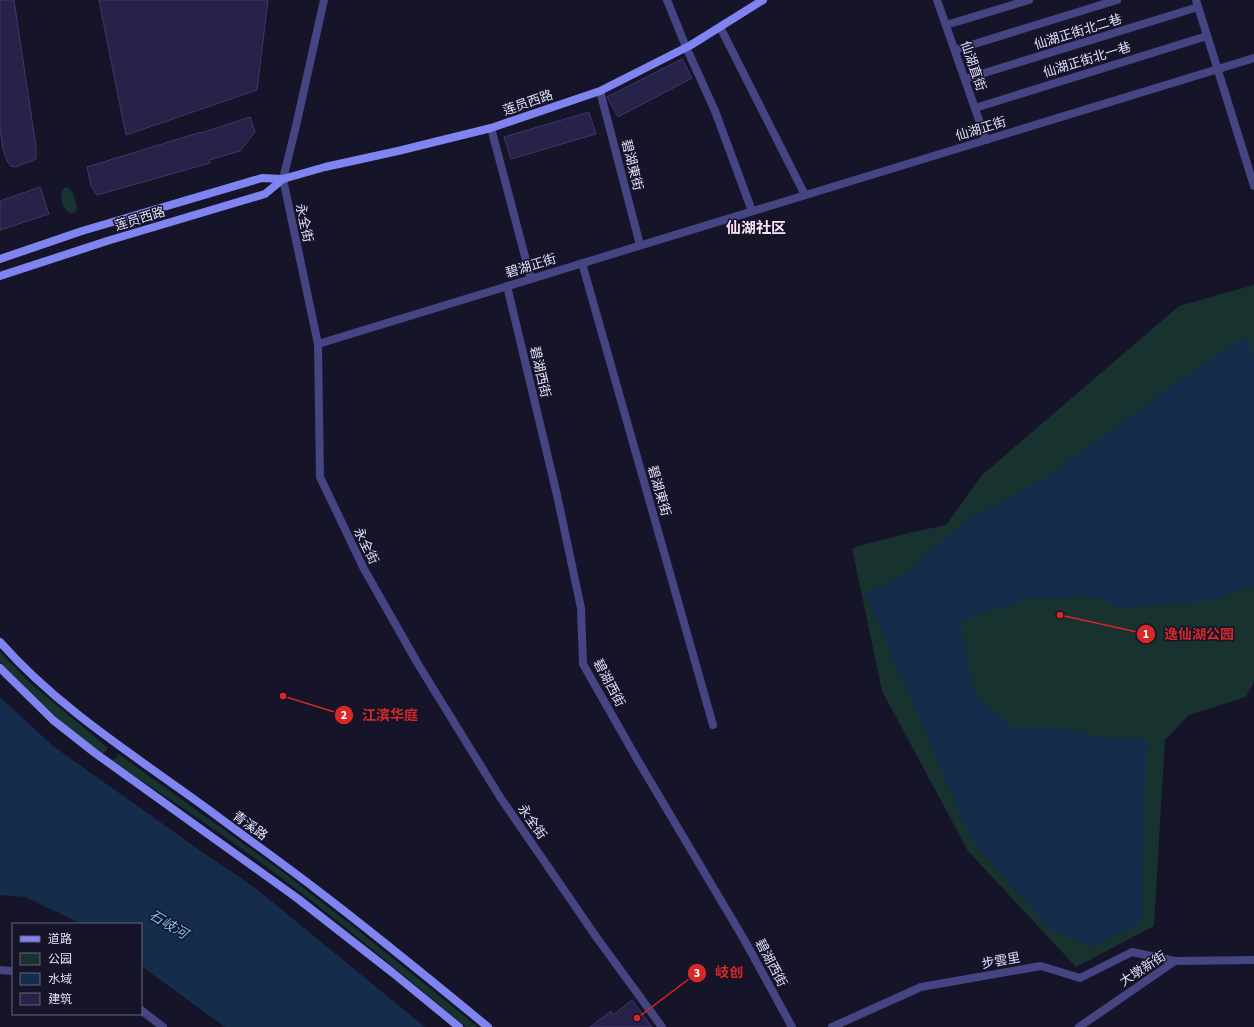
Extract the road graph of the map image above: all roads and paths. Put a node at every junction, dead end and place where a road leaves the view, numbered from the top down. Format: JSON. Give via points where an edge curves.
{"nodes":[{"id":1,"x":324,"y":0,"type":"edge"},
{"id":2,"x":667,"y":0,"type":"edge"},
{"id":3,"x":763,"y":0,"type":"edge"},
{"id":4,"x":937,"y":0,"type":"edge"},
{"id":5,"x":1028,"y":0,"type":"edge"},
{"id":6,"x":1117,"y":0,"type":"edge"},
{"id":7,"x":1197,"y":4,"type":"edge"},
{"id":8,"x":946,"y":25,"type":"junction"},
{"id":9,"x":720,"y":27,"type":"junction"},
{"id":10,"x":1207,"y":36,"type":"junction"},
{"id":11,"x":686,"y":48,"type":"junction"},
{"id":12,"x":955,"y":50,"type":"junction"},
{"id":13,"x":1254,"y":58,"type":"edge"},
{"id":14,"x":1217,"y":69,"type":"junction"},
{"id":15,"x":965,"y":79,"type":"junction"},
{"id":16,"x":600,"y":91,"type":"junction"},
{"id":17,"x":975,"y":108,"type":"junction"},
{"id":18,"x":491,"y":128,"type":"junction"},
{"id":19,"x":986,"y":140,"type":"junction"},
{"id":20,"x":283,"y":179,"type":"junction"},
{"id":21,"x":1254,"y":186,"type":"edge"},
{"id":22,"x":805,"y":195,"type":"junction"},
{"id":23,"x":752,"y":211,"type":"junction"},
{"id":24,"x":640,"y":246,"type":"junction"},
{"id":25,"x":0,"y":259,"type":"edge"},
{"id":26,"x":582,"y":263,"type":"junction"},
{"id":27,"x":0,"y":276,"type":"edge"},
{"id":28,"x":531,"y":279,"type":"junction"},
{"id":29,"x":507,"y":286,"type":"junction"},
{"id":30,"x":318,"y":344,"type":"junction"},
{"id":31,"x":0,"y":642,"type":"edge"},
{"id":32,"x":0,"y":668,"type":"edge"},
{"id":33,"x":713,"y":725,"type":"dead end"},
{"id":34,"x":1254,"y":960,"type":"edge"},
{"id":35,"x":1175,"y":961,"type":"junction"},
{"id":36,"x":0,"y":970,"type":"edge"},
{"id":37,"x":12,"y":971,"type":"edge"},
{"id":38,"x":142,"y":1011,"type":"edge"},
{"id":39,"x":163,"y":1027,"type":"edge"},
{"id":40,"x":459,"y":1027,"type":"edge"},
{"id":41,"x":488,"y":1027,"type":"edge"},
{"id":42,"x":662,"y":1027,"type":"edge"},
{"id":43,"x":792,"y":1027,"type":"edge"},
{"id":44,"x":832,"y":1027,"type":"edge"},
{"id":45,"x":1079,"y":1027,"type":"edge"}],
"edges":[{"from":1,"to":20,"type":"street","name":"永全街"},
{"from":2,"to":11,"type":"street"},
{"from":3,"to":9,"type":"main road","name":"莲员西路"},
{"from":4,"to":8,"type":"street","name":"仙湖直街"},
{"from":5,"to":8,"type":"street"},
{"from":6,"to":12,"type":"street"},
{"from":7,"to":10,"type":"street"},
{"from":7,"to":15,"type":"street","name":"仙湖正街北二巷"},
{"from":8,"to":12,"type":"street","name":"仙湖直街"},
{"from":9,"to":11,"type":"main road","name":"莲员西路"},
{"from":9,"to":22,"type":"street"},
{"from":10,"to":14,"type":"street"},
{"from":10,"to":17,"type":"street","name":"仙湖正街北一巷"},
{"from":11,"to":16,"type":"main road","name":"莲员西路"},
{"from":11,"to":23,"type":"street","via":[[716,110]]},
{"from":12,"to":15,"type":"street","name":"仙湖直街"},
{"from":13,"to":14,"type":"street","name":"仙湖正街"},
{"from":14,"to":19,"type":"street","name":"仙湖正街"},
{"from":14,"to":21,"type":"street"},
{"from":15,"to":17,"type":"street","name":"仙湖直街"},
{"from":16,"to":18,"type":"main road","name":"莲员西路"},
{"from":16,"to":24,"type":"street","name":"碧湖東街"},
{"from":17,"to":19,"type":"street","name":"仙湖直街"},
{"from":18,"to":20,"type":"main road","name":"莲员西路"},
{"from":18,"to":28,"type":"street"},
{"from":19,"to":22,"type":"street","name":"仙湖正街"},
{"from":20,"to":25,"type":"main road","name":"莲员西路","via":[[262,178],[82,231]]},
{"from":20,"to":27,"type":"main road","name":"莲员西路","via":[[265,194]]},
{"from":20,"to":30,"type":"street","name":"永全街"},
{"from":22,"to":23,"type":"street","name":"仙湖正街"},
{"from":23,"to":24,"type":"street","name":"碧湖正街"},
{"from":24,"to":26,"type":"street","name":"碧湖正街"},
{"from":26,"to":28,"type":"street","name":"碧湖正街"},
{"from":26,"to":33,"type":"street","name":"碧湖東街"},
{"from":28,"to":29,"type":"street","name":"碧湖正街"},
{"from":29,"to":30,"type":"street","name":"碧湖正街"},
{"from":29,"to":43,"type":"street","name":"碧湖西街","via":[[557,494],[581,608],[583,664],[745,941]]},
{"from":30,"to":42,"type":"street","name":"永全街","via":[[320,476],[364,569],[418,664],[500,796],[597,938]]},
{"from":31,"to":41,"type":"main road","name":"青溪路","via":[[53,693],[98,731],[317,890]]},
{"from":32,"to":40,"type":"main road","via":[[53,720],[95,754],[297,898]]},
{"from":34,"to":35,"type":"street","name":"大墩新街"},
{"from":35,"to":44,"type":"street","name":"步雲里","via":[[1132,952],[1080,978],[1041,966],[921,987]]},
{"from":35,"to":45,"type":"street","name":"大墩新街"},
{"from":36,"to":37,"type":"street"},
{"from":38,"to":39,"type":"street"}]}
